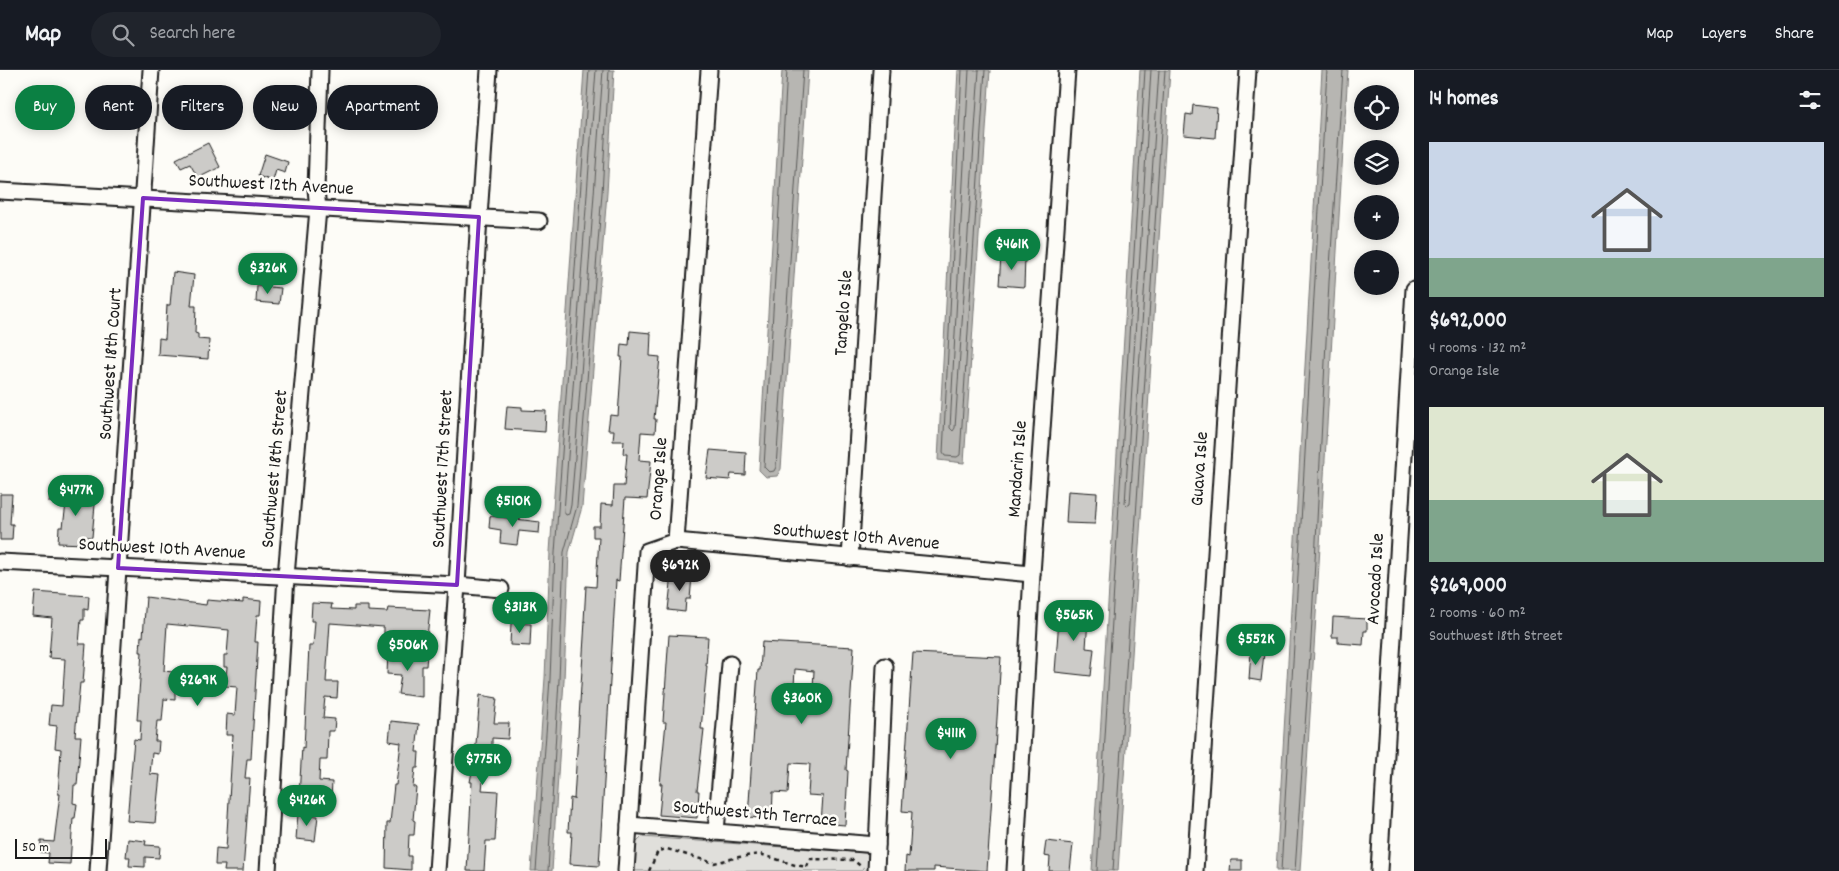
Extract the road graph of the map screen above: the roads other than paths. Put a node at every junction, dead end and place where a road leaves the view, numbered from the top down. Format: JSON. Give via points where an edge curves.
{"nodes":[{"id":1,"x":151,"y":70,"type":"edge"},
{"id":2,"x":320,"y":70,"type":"edge"},
{"id":3,"x":489,"y":70,"type":"edge"},
{"id":4,"x":710,"y":70,"type":"edge"},
{"id":5,"x":880,"y":70,"type":"edge"},
{"id":6,"x":1067,"y":70,"type":"edge"},
{"id":7,"x":1248,"y":70,"type":"edge"},
{"id":8,"x":0,"y":191,"type":"edge"},
{"id":9,"x":143,"y":198,"type":"junction"},
{"id":10,"x":318,"y":209,"type":"junction"},
{"id":11,"x":479,"y":217,"type":"junction"},
{"id":12,"x":539,"y":221,"type":"dead end"},
{"id":13,"x":1414,"y":289,"type":"edge"},
{"id":14,"x":676,"y":541,"type":"junction"},
{"id":15,"x":850,"y":558,"type":"junction"},
{"id":16,"x":0,"y":562,"type":"edge"},
{"id":17,"x":118,"y":568,"type":"junction"},
{"id":18,"x":1032,"y":574,"type":"junction"},
{"id":19,"x":286,"y":576,"type":"junction"},
{"id":20,"x":457,"y":585,"type":"junction"},
{"id":21,"x":501,"y":589,"type":"dead end"},
{"id":22,"x":730,"y":664,"type":"dead end"},
{"id":23,"x":885,"y":666,"type":"dead end"},
{"id":24,"x":629,"y":825,"type":"junction"},
{"id":25,"x":716,"y":832,"type":"junction"},
{"id":26,"x":878,"y":845,"type":"junction"},
{"id":27,"x":98,"y":871,"type":"edge"},
{"id":28,"x":268,"y":871,"type":"edge"},
{"id":29,"x":437,"y":871,"type":"edge"},
{"id":30,"x":626,"y":871,"type":"edge"},
{"id":31,"x":876,"y":871,"type":"edge"},
{"id":32,"x":1015,"y":871,"type":"edge"},
{"id":33,"x":1195,"y":871,"type":"edge"},
{"id":34,"x":1379,"y":871,"type":"edge"}],
"edges":[{"from":1,"to":9,"type":"street","name":"Southwest 18th Court"},
{"from":2,"to":10,"type":"street","name":"Southwest 18th Street"},
{"from":3,"to":11,"type":"street","name":"Southwest 17th Street"},
{"from":4,"to":14,"type":"street","name":"Orange Isle"},
{"from":5,"to":15,"type":"street","name":"Tangelo Isle"},
{"from":6,"to":18,"type":"street","name":"Mandarin Isle"},
{"from":7,"to":33,"type":"street","name":"Guava Isle"},
{"from":8,"to":9,"type":"street","name":"Southwest 12th Avenue"},
{"from":9,"to":10,"type":"street","name":"Southwest 12th Avenue"},
{"from":9,"to":17,"type":"street","name":"Southwest 18th Court"},
{"from":10,"to":11,"type":"street","name":"Southwest 12th Avenue"},
{"from":10,"to":19,"type":"street","name":"Southwest 18th Street"},
{"from":11,"to":12,"type":"street","name":"Southwest 12th Avenue"},
{"from":11,"to":20,"type":"street","name":"Southwest 17th Street"},
{"from":13,"to":34,"type":"street","name":"Avocado Isle"},
{"from":14,"to":15,"type":"street","name":"Southwest 10th Avenue"},
{"from":14,"to":24,"type":"street","name":"Orange Isle","via":[[647,552]]},
{"from":15,"to":18,"type":"street","name":"Southwest 10th Avenue"},
{"from":16,"to":17,"type":"street","name":"Southwest 10th Avenue"},
{"from":17,"to":19,"type":"street","name":"Southwest 10th Avenue"},
{"from":17,"to":27,"type":"street","name":"Southwest 18th Court"},
{"from":18,"to":32,"type":"street","name":"Mandarin Isle"},
{"from":19,"to":20,"type":"street","name":"Southwest 10th Avenue"},
{"from":19,"to":28,"type":"street","name":"Southwest 18th Street"},
{"from":20,"to":21,"type":"street","name":"Southwest 10th Avenue"},
{"from":20,"to":29,"type":"street","name":"Southwest 17th Street"},
{"from":22,"to":25,"type":"street"},
{"from":23,"to":26,"type":"street"},
{"from":24,"to":25,"type":"street","name":"Southwest 9th Terrace"},
{"from":24,"to":30,"type":"street","name":"Orange Isle"},
{"from":25,"to":26,"type":"street","name":"Southwest 9th Terrace"},
{"from":26,"to":31,"type":"street"}]}
